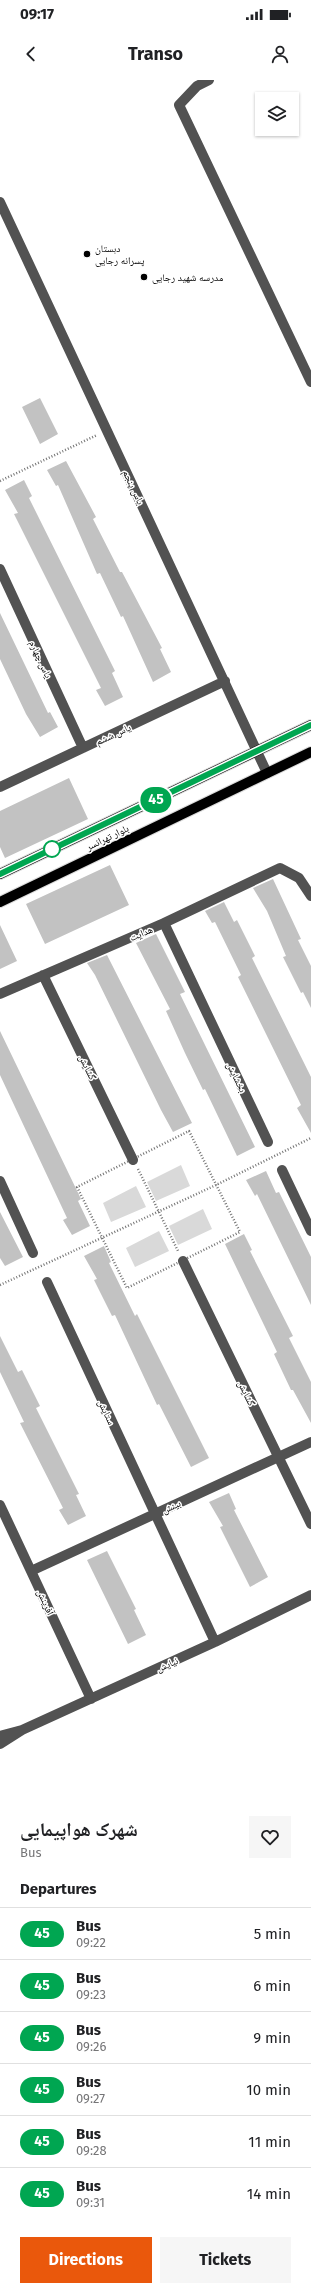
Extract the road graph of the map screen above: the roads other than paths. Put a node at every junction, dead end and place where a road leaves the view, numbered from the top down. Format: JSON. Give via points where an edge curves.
{"nodes":[{"id":1,"x":209,"y":80,"type":"edge"},
{"id":2,"x":0,"y":202,"type":"edge"},
{"id":3,"x":311,"y":382,"type":"edge"},
{"id":4,"x":0,"y":570,"type":"edge"},
{"id":5,"x":225,"y":681,"type":"junction"},
{"id":6,"x":311,"y":725,"type":"edge"},
{"id":7,"x":83,"y":748,"type":"junction"},
{"id":8,"x":257,"y":751,"type":"junction"},
{"id":9,"x":311,"y":752,"type":"edge"},
{"id":10,"x":267,"y":773,"type":"junction"},
{"id":11,"x":0,"y":787,"type":"edge"},
{"id":12,"x":0,"y":874,"type":"edge"},
{"id":13,"x":311,"y":896,"type":"edge"},
{"id":14,"x":0,"y":902,"type":"edge"},
{"id":15,"x":164,"y":923,"type":"junction"},
{"id":16,"x":43,"y":975,"type":"junction"},
{"id":17,"x":0,"y":994,"type":"edge"},
{"id":18,"x":268,"y":1142,"type":"road end"},
{"id":19,"x":133,"y":1160,"type":"road end"},
{"id":20,"x":282,"y":1170,"type":"road end"},
{"id":21,"x":0,"y":1181,"type":"edge"},
{"id":22,"x":311,"y":1231,"type":"edge"},
{"id":23,"x":33,"y":1253,"type":"road end"},
{"id":24,"x":182,"y":1261,"type":"road end"},
{"id":25,"x":47,"y":1282,"type":"road end"},
{"id":26,"x":311,"y":1442,"type":"edge"},
{"id":27,"x":278,"y":1457,"type":"junction"},
{"id":28,"x":0,"y":1505,"type":"edge"},
{"id":29,"x":155,"y":1514,"type":"junction"},
{"id":30,"x":311,"y":1524,"type":"edge"},
{"id":31,"x":31,"y":1571,"type":"junction"},
{"id":32,"x":311,"y":1596,"type":"edge"},
{"id":33,"x":215,"y":1642,"type":"junction"},
{"id":34,"x":91,"y":1699,"type":"junction"},
{"id":35,"x":22,"y":1730,"type":"junction"},
{"id":36,"x":0,"y":1736,"type":"edge"},
{"id":37,"x":0,"y":1744,"type":"edge"}],
"edges":[{"from":1,"to":3,"type":"street","via":[[197,86],[179,105]]},
{"from":2,"to":5,"type":"street","name":"یاس پنجم"},
{"from":4,"to":7,"type":"street","name":"یاس چهارم"},
{"from":5,"to":7,"type":"street","name":"یاس ششم"},
{"from":5,"to":8,"type":"street","name":"یاس پنجم"},
{"from":6,"to":8,"type":"main road","name":"بلوار تهرانسر"},
{"from":7,"to":11,"type":"street","name":"یاس ششم"},
{"from":8,"to":10,"type":"street","name":"یاس پنجم"},
{"from":8,"to":12,"type":"main road","name":"بلوار تهرانسر"},
{"from":9,"to":10,"type":"main road","name":"بلوار تهرانسر"},
{"from":10,"to":14,"type":"main road","name":"بلوار تهرانسر"},
{"from":13,"to":15,"type":"street","name":"هدایت","via":[[299,878],[280,868]]},
{"from":15,"to":16,"type":"street","name":"هدایت"},
{"from":15,"to":18,"type":"street","name":"بخشایش"},
{"from":16,"to":17,"type":"street","name":"هدایت"},
{"from":16,"to":19,"type":"street","name":"گشایش"},
{"from":20,"to":22,"type":"street"},
{"from":21,"to":23,"type":"street"},
{"from":24,"to":27,"type":"street","name":"گشایش"},
{"from":25,"to":29,"type":"street","name":"ستایش"},
{"from":26,"to":27,"type":"street","name":"بینش"},
{"from":27,"to":29,"type":"street","name":"بینش"},
{"from":27,"to":30,"type":"street","name":"گشایش"},
{"from":28,"to":31,"type":"street","name":"آفرینش"},
{"from":29,"to":31,"type":"street","name":"بینش"},
{"from":29,"to":33,"type":"street","name":"ستایش"},
{"from":31,"to":34,"type":"street","name":"آفرینش"},
{"from":32,"to":33,"type":"street","name":"نیایش"},
{"from":33,"to":34,"type":"street","name":"نیایش"},
{"from":34,"to":35,"type":"street","name":"نیایش"},
{"from":35,"to":36,"type":"street"},
{"from":35,"to":37,"type":"street"}]}
